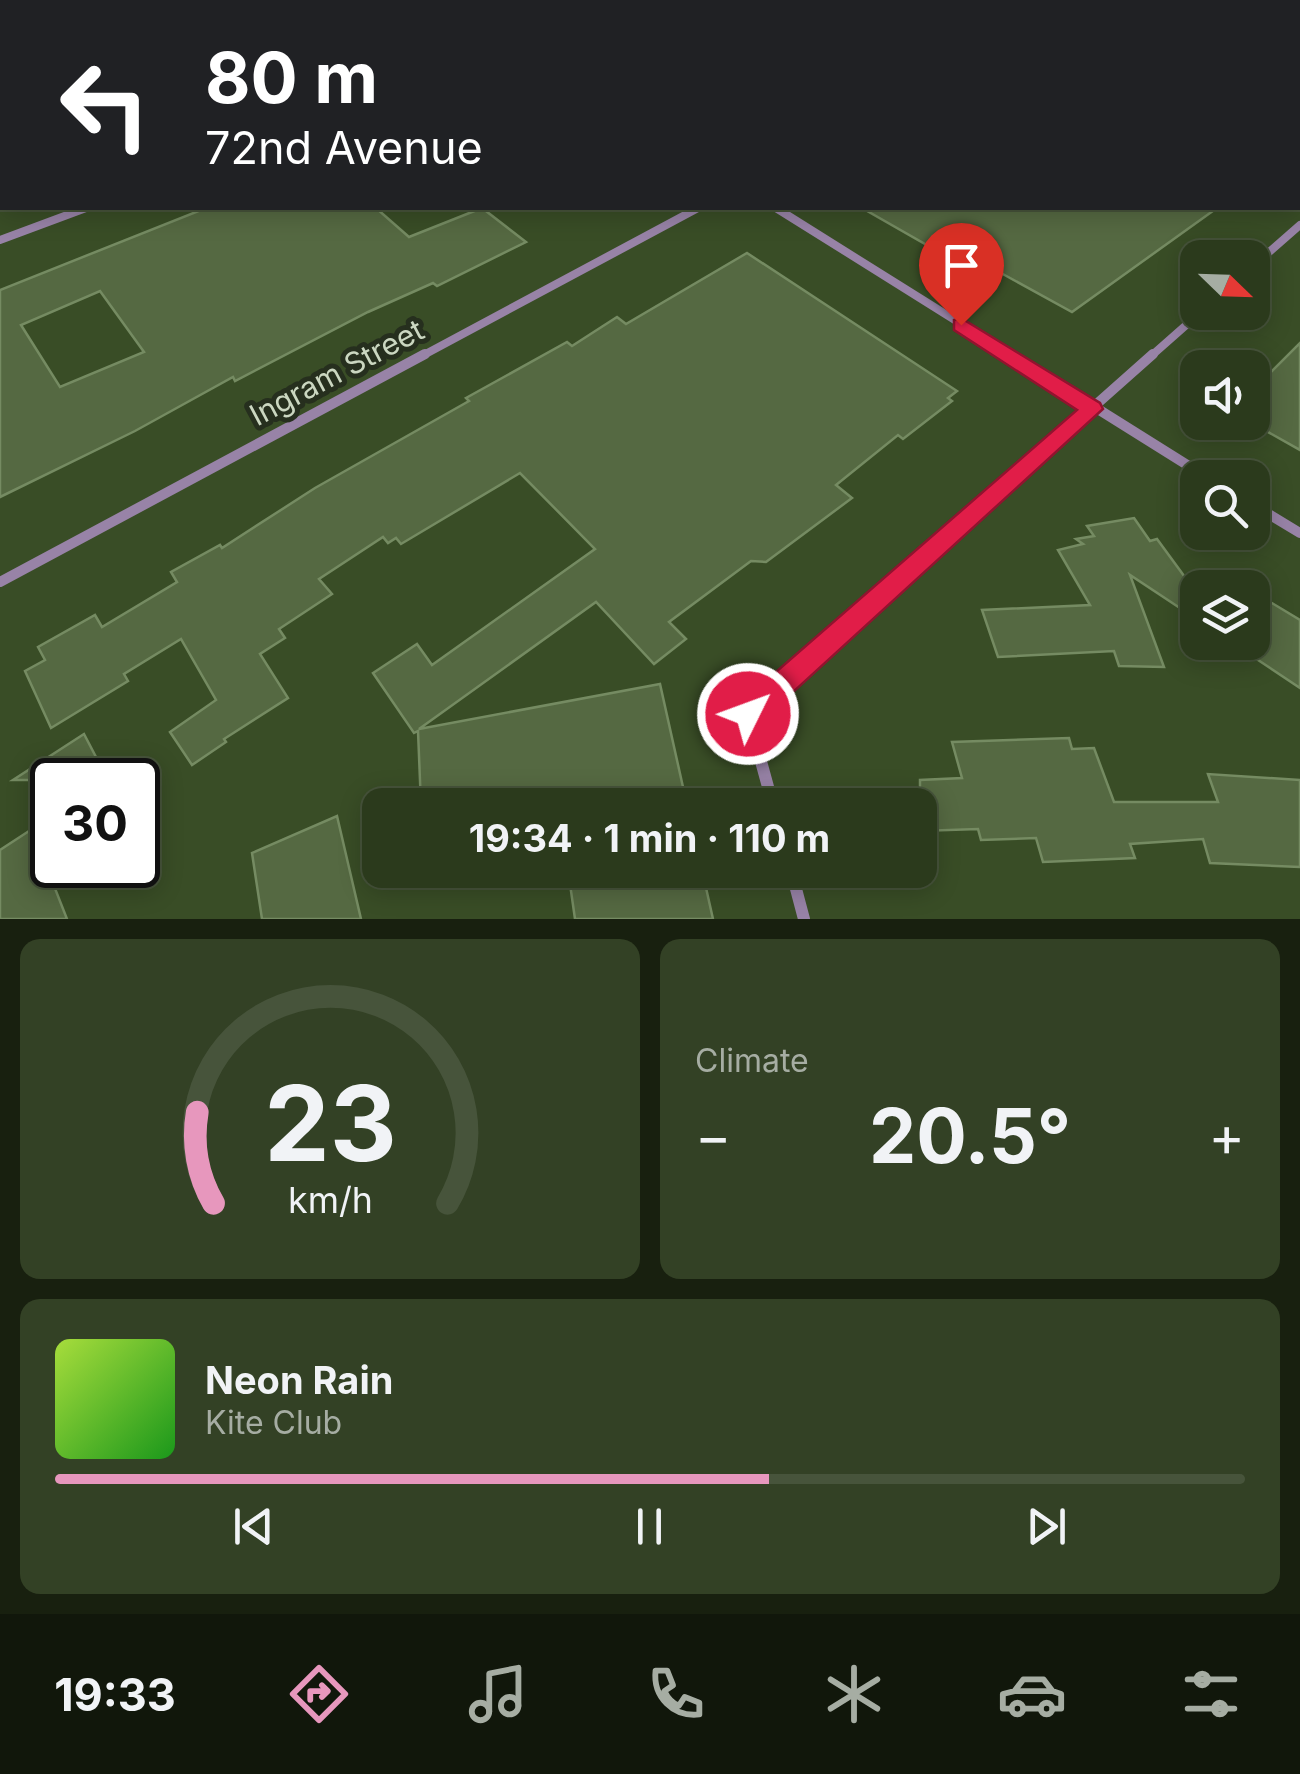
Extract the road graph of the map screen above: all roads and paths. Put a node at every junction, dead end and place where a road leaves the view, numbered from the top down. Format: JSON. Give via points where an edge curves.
{"nodes":[{"id":1,"x":81,"y":210,"type":"edge"},
{"id":2,"x":694,"y":210,"type":"edge"},
{"id":3,"x":779,"y":210,"type":"edge"},
{"id":4,"x":1300,"y":225,"type":"edge"},
{"id":5,"x":0,"y":240,"type":"edge"},
{"id":6,"x":1270,"y":251,"type":"edge"},
{"id":7,"x":1181,"y":330,"type":"edge"},
{"id":8,"x":1092,"y":409,"type":"junction"},
{"id":9,"x":1180,"y":461,"type":"edge"},
{"id":10,"x":1270,"y":514,"type":"edge"},
{"id":11,"x":1300,"y":532,"type":"edge"},
{"id":12,"x":0,"y":582,"type":"edge"},
{"id":13,"x":768,"y":788,"type":"edge"},
{"id":14,"x":795,"y":888,"type":"edge"},
{"id":15,"x":804,"y":919,"type":"edge"}],
"edges":[{"from":1,"to":5,"type":"street"},
{"from":2,"to":12,"type":"street","name":"Ingram Street"},
{"from":3,"to":8,"type":"street"},
{"from":4,"to":6,"type":"street"},
{"from":7,"to":8,"type":"street"},
{"from":8,"to":9,"type":"street"},
{"from":8,"to":13,"type":"street","via":[[748,714]]},
{"from":10,"to":11,"type":"street"},
{"from":14,"to":15,"type":"street"}]}
